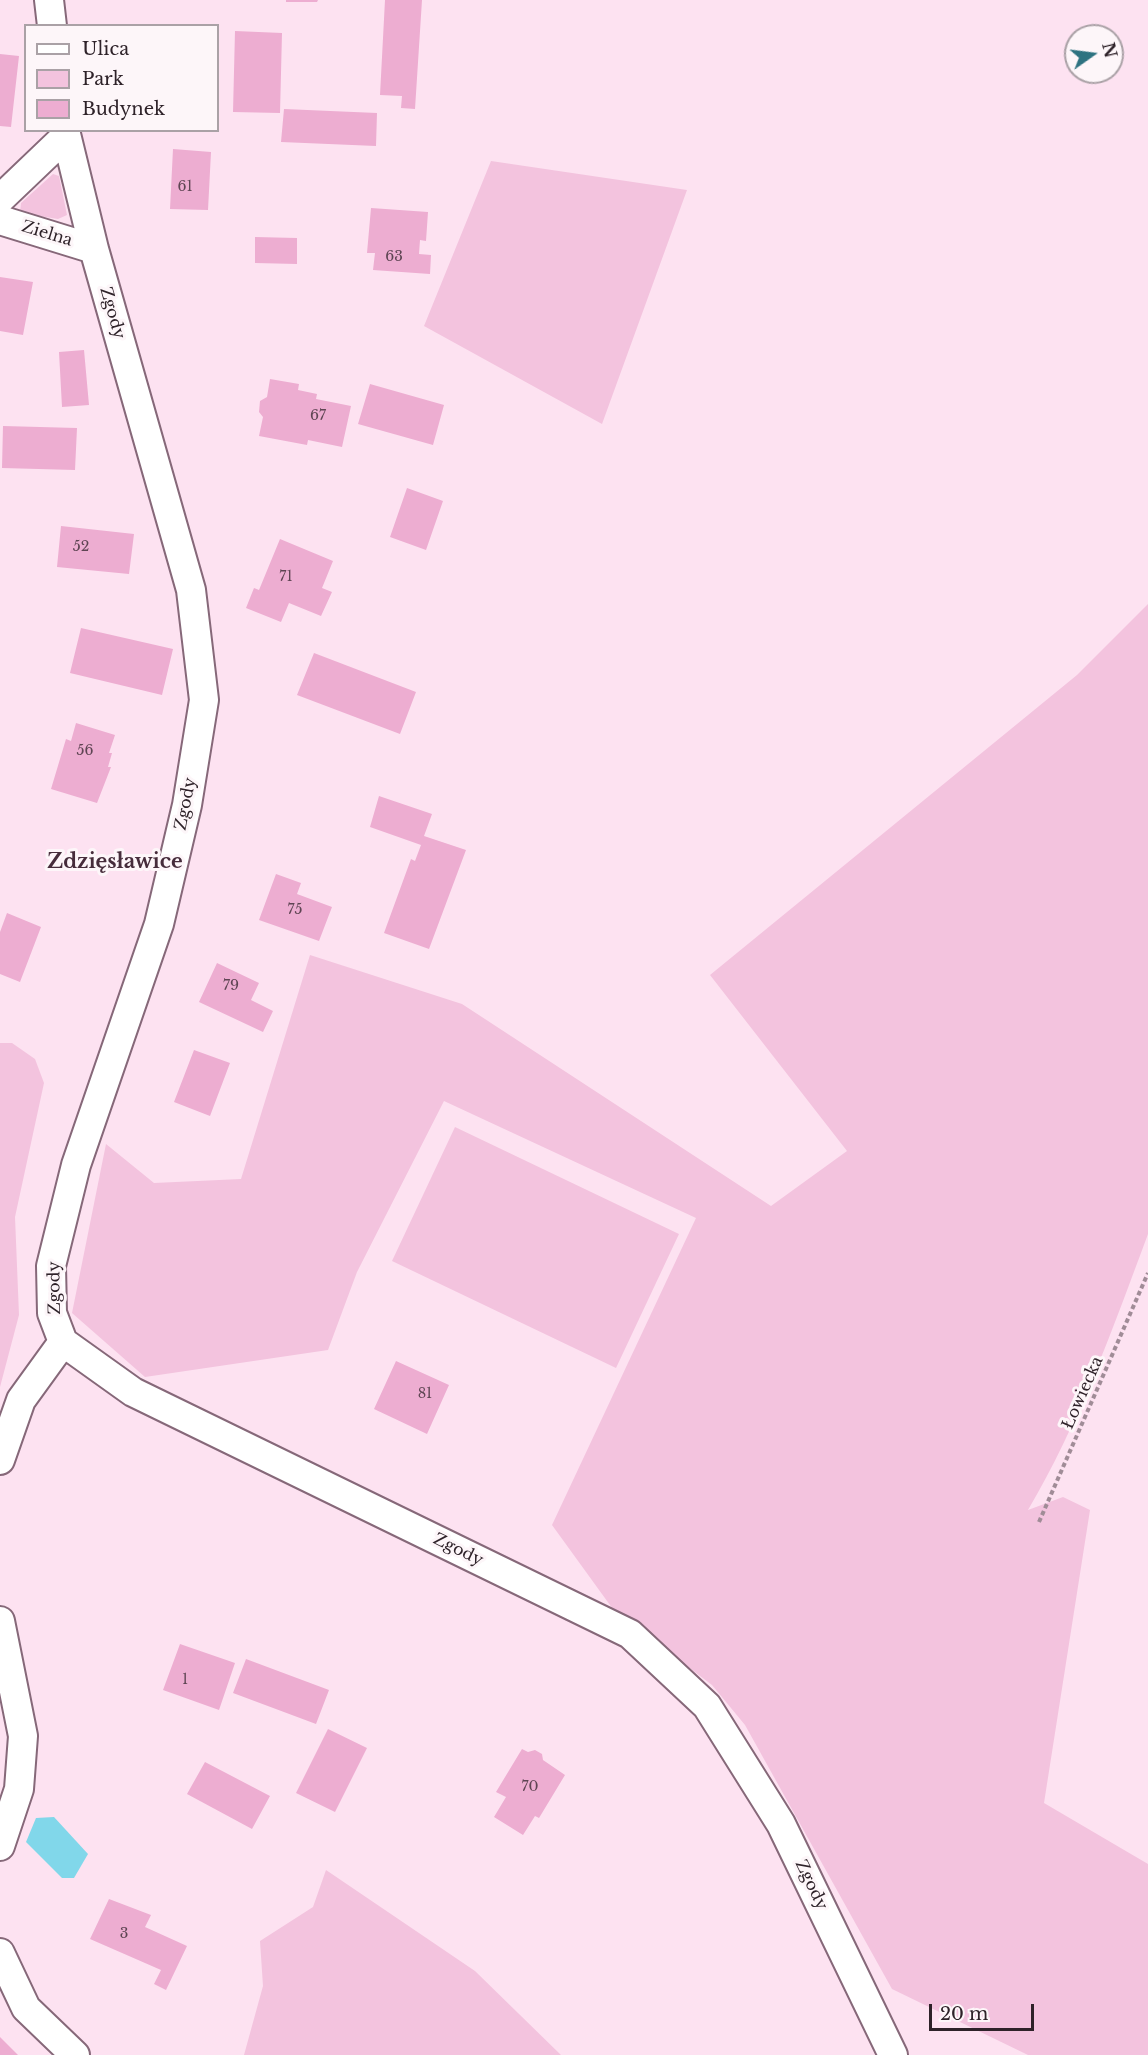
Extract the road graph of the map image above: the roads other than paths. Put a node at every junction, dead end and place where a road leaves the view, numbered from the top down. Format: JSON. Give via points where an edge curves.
{"nodes":[{"id":1,"x":49,"y":0,"type":"edge"},
{"id":2,"x":52,"y":24,"type":"edge"},
{"id":3,"x":65,"y":134,"type":"edge"},
{"id":4,"x":0,"y":199,"type":"edge"},
{"id":5,"x":0,"y":220,"type":"edge"},
{"id":6,"x":94,"y":249,"type":"junction"},
{"id":7,"x":63,"y":1342,"type":"junction"},
{"id":8,"x":0,"y":1460,"type":"edge"},
{"id":9,"x":0,"y":1621,"type":"edge"},
{"id":10,"x":0,"y":1846,"type":"edge"},
{"id":11,"x":0,"y":1953,"type":"edge"},
{"id":12,"x":75,"y":2055,"type":"edge"},
{"id":13,"x":893,"y":2055,"type":"edge"}],
"edges":[{"from":1,"to":2,"type":"street"},
{"from":3,"to":4,"type":"street"},
{"from":3,"to":6,"type":"street","name":"Zgody"},
{"from":5,"to":6,"type":"street","name":"Zielna"},
{"from":6,"to":7,"type":"street","name":"Zgody","via":[[191,590],[204,700],[187,805],[159,924],[76,1165],[51,1266],[52,1313]]},
{"from":7,"to":8,"type":"street","via":[[21,1400]]},
{"from":7,"to":13,"type":"street","name":"Zgody","via":[[133,1392],[630,1634],[707,1706],[775,1814]]},
{"from":9,"to":10,"type":"street","via":[[23,1737],[18,1789]]},
{"from":11,"to":12,"type":"street","via":[[26,2008]]}]}
